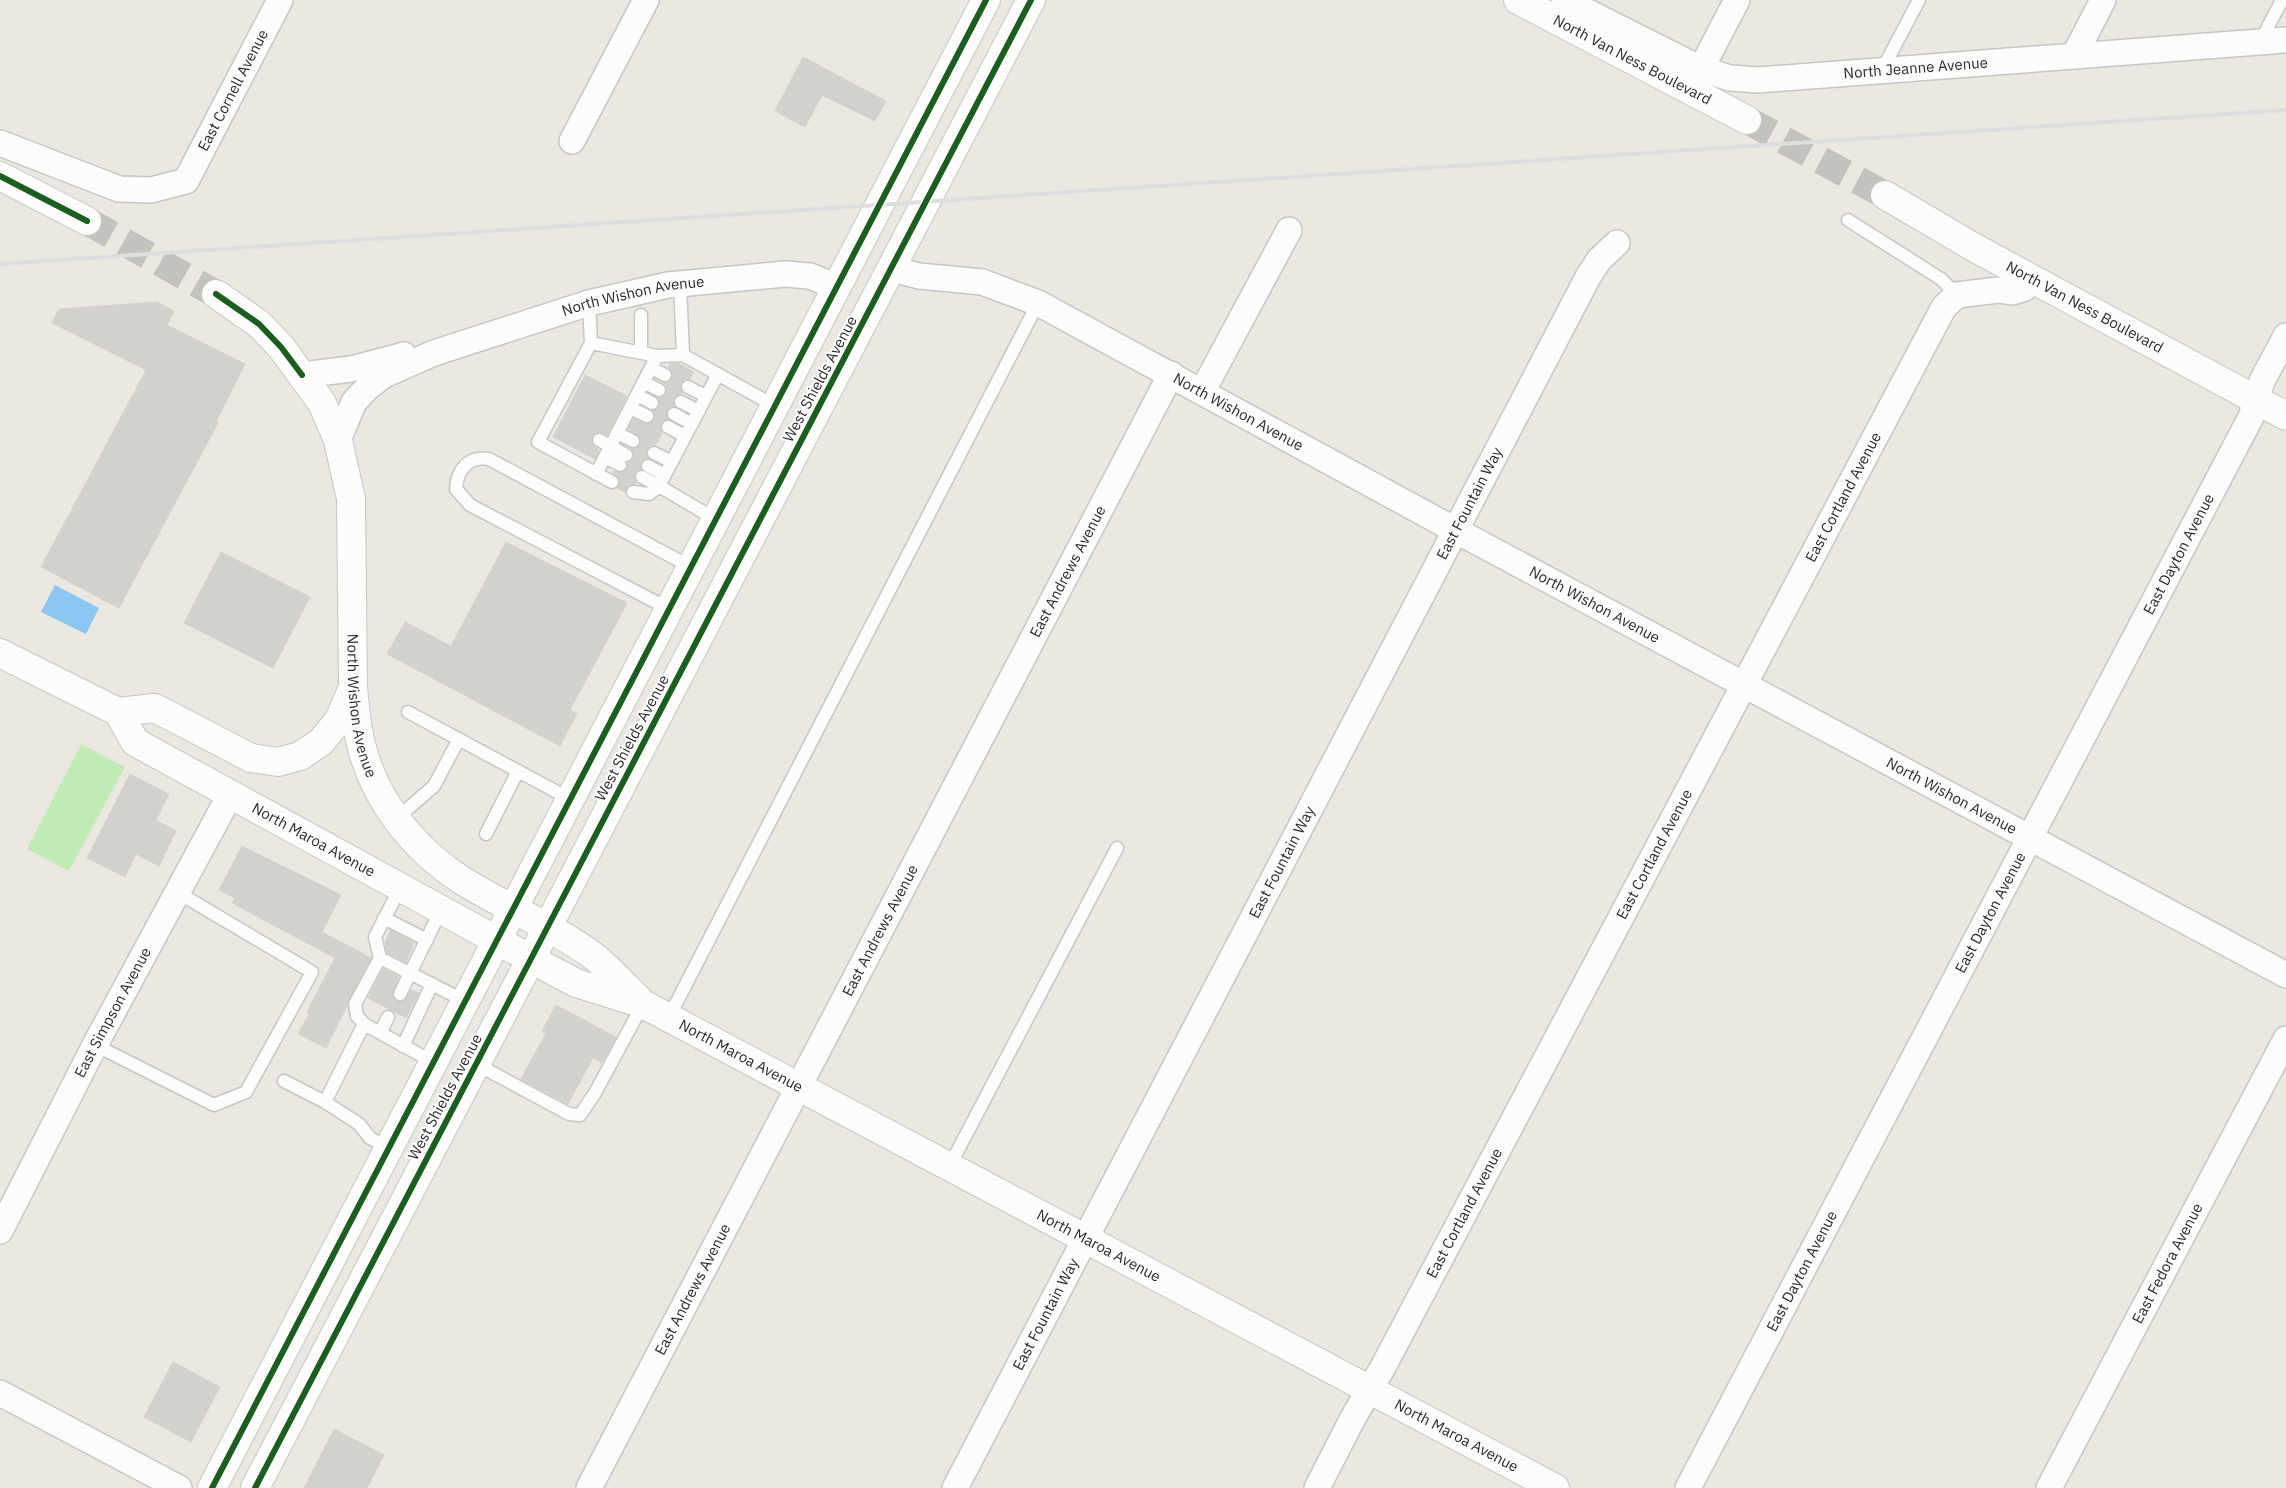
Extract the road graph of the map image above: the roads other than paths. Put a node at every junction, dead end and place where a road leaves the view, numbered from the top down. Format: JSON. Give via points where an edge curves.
{"nodes":[{"id":1,"x":280,"y":0,"type":"edge"},
{"id":2,"x":646,"y":0,"type":"edge"},
{"id":3,"x":986,"y":0,"type":"edge"},
{"id":4,"x":1031,"y":0,"type":"edge"},
{"id":5,"x":1518,"y":0,"type":"edge"},
{"id":6,"x":1564,"y":0,"type":"edge"},
{"id":7,"x":1737,"y":0,"type":"edge"},
{"id":8,"x":1919,"y":0,"type":"edge"},
{"id":9,"x":2103,"y":0,"type":"edge"},
{"id":10,"x":2282,"y":0,"type":"edge"},
{"id":11,"x":2286,"y":40,"type":"edge"},
{"id":12,"x":2260,"y":42,"type":"junction"},
{"id":13,"x":2074,"y":56,"type":"junction"},
{"id":14,"x":1701,"y":69,"type":"junction"},
{"id":15,"x":1882,"y":70,"type":"junction"},
{"id":16,"x":1747,"y":120,"type":"tunnel mouth"},
{"id":17,"x":572,"y":141,"type":"dead end"},
{"id":18,"x":0,"y":143,"type":"edge"},
{"id":19,"x":0,"y":176,"type":"edge"},
{"id":20,"x":1885,"y":195,"type":"tunnel mouth"},
{"id":21,"x":1848,"y":220,"type":"dead end"},
{"id":22,"x":86,"y":221,"type":"tunnel mouth"},
{"id":23,"x":1289,"y":230,"type":"dead end"},
{"id":24,"x":1617,"y":243,"type":"dead end"},
{"id":25,"x":892,"y":269,"type":"junction"},
{"id":26,"x":2033,"y":279,"type":"junction"},
{"id":27,"x":680,"y":284,"type":"junction"},
{"id":28,"x":836,"y":288,"type":"junction"},
{"id":29,"x":216,"y":294,"type":"tunnel mouth"},
{"id":30,"x":1957,"y":295,"type":"junction"},
{"id":31,"x":589,"y":303,"type":"junction"},
{"id":32,"x":1038,"y":303,"type":"junction"},
{"id":33,"x":641,"y":315,"type":"dead end"},
{"id":34,"x":2286,"y":336,"type":"edge"},
{"id":35,"x":592,"y":344,"type":"junction"},
{"id":36,"x":641,"y":353,"type":"junction"},
{"id":37,"x":434,"y":354,"type":"junction"},
{"id":38,"x":683,"y":355,"type":"junction"},
{"id":39,"x":657,"y":356,"type":"junction"},
{"id":40,"x":651,"y":368,"type":"junction"},
{"id":41,"x":718,"y":374,"type":"junction"},
{"id":42,"x":1171,"y":374,"type":"junction"},
{"id":43,"x":302,"y":375,"type":"junction"},
{"id":44,"x":665,"y":376,"type":"dead end"},
{"id":45,"x":644,"y":382,"type":"junction"},
{"id":46,"x":688,"y":387,"type":"dead end"},
{"id":47,"x":659,"y":390,"type":"dead end"},
{"id":48,"x":1202,"y":392,"type":"junction"},
{"id":49,"x":636,"y":395,"type":"junction"},
{"id":50,"x":706,"y":396,"type":"junction"},
{"id":51,"x":2256,"y":400,"type":"junction"},
{"id":52,"x":681,"y":402,"type":"dead end"},
{"id":53,"x":652,"y":403,"type":"dead end"},
{"id":54,"x":774,"y":406,"type":"junction"},
{"id":55,"x":630,"y":408,"type":"junction"},
{"id":56,"x":699,"y":410,"type":"junction"},
{"id":57,"x":674,"y":414,"type":"dead end"},
{"id":58,"x":646,"y":416,"type":"dead end"},
{"id":59,"x":2286,"y":416,"type":"edge"},
{"id":60,"x":692,"y":424,"type":"junction"},
{"id":61,"x":668,"y":427,"type":"dead end"},
{"id":62,"x":617,"y":433,"type":"junction"},
{"id":63,"x":685,"y":436,"type":"junction"},
{"id":64,"x":338,"y":440,"type":"junction"},
{"id":65,"x":632,"y":441,"type":"dead end"},
{"id":66,"x":604,"y":448,"type":"junction"},
{"id":67,"x":654,"y":453,"type":"dead end"},
{"id":68,"x":623,"y":460,"type":"dead end"},
{"id":69,"x":672,"y":462,"type":"junction"},
{"id":70,"x":645,"y":472,"type":"dead end"},
{"id":71,"x":596,"y":474,"type":"junction"},
{"id":72,"x":662,"y":481,"type":"junction"},
{"id":73,"x":612,"y":482,"type":"dead end"},
{"id":74,"x":633,"y":492,"type":"dead end"},
{"id":75,"x":716,"y":519,"type":"junction"},
{"id":76,"x":1455,"y":530,"type":"junction"},
{"id":77,"x":691,"y":567,"type":"junction"},
{"id":78,"x":668,"y":609,"type":"junction"},
{"id":79,"x":0,"y":653,"type":"edge"},
{"id":80,"x":1744,"y":684,"type":"junction"},
{"id":81,"x":353,"y":687,"type":"junction"},
{"id":82,"x":118,"y":712,"type":"junction"},
{"id":83,"x":408,"y":712,"type":"dead end"},
{"id":84,"x":459,"y":739,"type":"junction"},
{"id":85,"x":518,"y":771,"type":"junction"},
{"id":86,"x":230,"y":795,"type":"junction"},
{"id":87,"x":570,"y":798,"type":"junction"},
{"id":88,"x":396,"y":819,"type":"junction"},
{"id":89,"x":486,"y":834,"type":"dead end"},
{"id":90,"x":2029,"y":836,"type":"junction"},
{"id":91,"x":1117,"y":848,"type":"dead end"},
{"id":92,"x":400,"y":888,"type":"junction"},
{"id":93,"x":177,"y":892,"type":"junction"},
{"id":94,"x":513,"y":908,"type":"junction"},
{"id":95,"x":441,"y":910,"type":"junction"},
{"id":96,"x":384,"y":918,"type":"junction"},
{"id":97,"x":548,"y":928,"type":"junction"},
{"id":98,"x":427,"y":940,"type":"junction"},
{"id":99,"x":497,"y":940,"type":"junction"},
{"id":100,"x":380,"y":958,"type":"junction"},
{"id":101,"x":531,"y":959,"type":"junction"},
{"id":102,"x":410,"y":974,"type":"junction"},
{"id":103,"x":2286,"y":975,"type":"edge"},
{"id":104,"x":432,"y":984,"type":"junction"},
{"id":105,"x":400,"y":994,"type":"dead end"},
{"id":106,"x":465,"y":1001,"type":"junction"},
{"id":107,"x":643,"y":1004,"type":"junction"},
{"id":108,"x":388,"y":1017,"type":"dead end"},
{"id":109,"x":669,"y":1018,"type":"junction"},
{"id":110,"x":364,"y":1024,"type":"junction"},
{"id":111,"x":380,"y":1033,"type":"junction"},
{"id":112,"x":2286,"y":1039,"type":"edge"},
{"id":113,"x":95,"y":1045,"type":"junction"},
{"id":114,"x":403,"y":1046,"type":"junction"},
{"id":115,"x":433,"y":1062,"type":"junction"},
{"id":116,"x":476,"y":1064,"type":"junction"},
{"id":117,"x":284,"y":1081,"type":"dead end"},
{"id":118,"x":799,"y":1088,"type":"junction"},
{"id":119,"x":325,"y":1102,"type":"junction"},
{"id":120,"x":389,"y":1148,"type":"junction"},
{"id":121,"x":949,"y":1167,"type":"junction"},
{"id":122,"x":0,"y":1231,"type":"edge"},
{"id":123,"x":1085,"y":1239,"type":"junction"},
{"id":124,"x":1370,"y":1389,"type":"junction"},
{"id":125,"x":0,"y":1393,"type":"edge"},
{"id":126,"x":179,"y":1488,"type":"edge"},
{"id":127,"x":212,"y":1488,"type":"edge"},
{"id":128,"x":255,"y":1488,"type":"edge"},
{"id":129,"x":589,"y":1488,"type":"edge"},
{"id":130,"x":955,"y":1488,"type":"edge"},
{"id":131,"x":1317,"y":1488,"type":"edge"},
{"id":132,"x":1555,"y":1488,"type":"edge"},
{"id":133,"x":1688,"y":1488,"type":"edge"},
{"id":134,"x":2049,"y":1488,"type":"edge"}],
"edges":[{"from":1,"to":18,"type":"street","name":"East Cornell Avenue","via":[[186,181],[151,190],[120,189]]},
{"from":2,"to":17,"type":"street"},
{"from":3,"to":28,"type":"main road","name":"West Shields Avenue"},
{"from":4,"to":25,"type":"main road","name":"West Shields Avenue"},
{"from":5,"to":16,"type":"main road","name":"North Van Ness Boulevard"},
{"from":6,"to":14,"type":"street","name":"North Jeanne Avenue"},
{"from":7,"to":14,"type":"street"},
{"from":8,"to":15,"type":"lane"},
{"from":9,"to":13,"type":"street"},
{"from":10,"to":12,"type":"lane"},
{"from":11,"to":12,"type":"street","name":"North Jeanne Avenue"},
{"from":12,"to":13,"type":"street","name":"North Jeanne Avenue"},
{"from":13,"to":15,"type":"street","name":"North Jeanne Avenue"},
{"from":14,"to":15,"type":"street","name":"North Jeanne Avenue","via":[[1730,78],[1758,80]]},
{"from":19,"to":22,"type":"main road"},
{"from":20,"to":26,"type":"main road","name":"North Van Ness Boulevard"},
{"from":21,"to":30,"type":"lane","via":[[1941,279]]},
{"from":23,"to":48,"type":"street"},
{"from":24,"to":76,"type":"street","name":"East Fountain Way","via":[[1599,260],[1588,277]]},
{"from":25,"to":32,"type":"street","name":"North Wishon Avenue","via":[[919,276],[982,282]]},
{"from":25,"to":97,"type":"main road","name":"West Shields Avenue"},
{"from":26,"to":30,"type":"street","via":[[2025,288],[2012,292],[1998,290]]},
{"from":26,"to":51,"type":"main road","name":"North Van Ness Boulevard"},
{"from":27,"to":28,"type":"street","name":"North Wishon Avenue","via":[[785,274],[810,276]]},
{"from":27,"to":31,"type":"street","name":"North Wishon Avenue"},
{"from":27,"to":38,"type":"lane"},
{"from":28,"to":54,"type":"main road","name":"West Shields Avenue"},
{"from":29,"to":43,"type":"main road","name":"North Wishon Avenue","via":[[258,324]]},
{"from":30,"to":80,"type":"street","name":"East Cortland Avenue","via":[[1944,307]]},
{"from":31,"to":35,"type":"lane"},
{"from":31,"to":37,"type":"street","name":"North Wishon Avenue"},
{"from":32,"to":42,"type":"street","name":"North Wishon Avenue"},
{"from":32,"to":109,"type":"lane"},
{"from":33,"to":36,"type":"lane"},
{"from":34,"to":51,"type":"street","name":"East Dayton Avenue","via":[[2262,381]]},
{"from":35,"to":36,"type":"lane"},
{"from":35,"to":71,"type":"lane","via":[[572,393],[558,418],[538,442]]},
{"from":36,"to":39,"type":"lane"},
{"from":37,"to":43,"type":"street","name":"North Wishon Avenue","via":[[402,355],[351,369]]},
{"from":37,"to":64,"type":"street","name":"North Wishon Avenue","via":[[384,375],[368,387],[354,402]]},
{"from":38,"to":39,"type":"lane"},
{"from":38,"to":41,"type":"lane"},
{"from":39,"to":40,"type":"lane"},
{"from":40,"to":44,"type":"lane"},
{"from":40,"to":45,"type":"lane"},
{"from":41,"to":50,"type":"lane"},
{"from":41,"to":54,"type":"lane"},
{"from":42,"to":48,"type":"street","name":"North Wishon Avenue"},
{"from":42,"to":118,"type":"street","name":"East Andrews Avenue"},
{"from":43,"to":64,"type":"main road","name":"North Wishon Avenue","via":[[322,403]]},
{"from":45,"to":47,"type":"lane"},
{"from":45,"to":49,"type":"lane"},
{"from":46,"to":50,"type":"lane"},
{"from":48,"to":76,"type":"street","name":"North Wishon Avenue"},
{"from":49,"to":53,"type":"lane"},
{"from":49,"to":55,"type":"lane"},
{"from":50,"to":56,"type":"lane"},
{"from":51,"to":59,"type":"main road","name":"North Van Ness Boulevard"},
{"from":51,"to":90,"type":"street","name":"East Dayton Avenue","via":[[2251,417]]},
{"from":52,"to":56,"type":"lane"},
{"from":54,"to":75,"type":"main road","name":"West Shields Avenue"},
{"from":55,"to":58,"type":"lane"},
{"from":55,"to":62,"type":"lane","via":[[618,417]]},
{"from":56,"to":60,"type":"lane"},
{"from":57,"to":60,"type":"lane"},
{"from":60,"to":63,"type":"lane"},
{"from":61,"to":63,"type":"lane"},
{"from":62,"to":65,"type":"lane"},
{"from":62,"to":66,"type":"lane"},
{"from":63,"to":69,"type":"lane"},
{"from":64,"to":81,"type":"main road","name":"North Wishon Avenue","via":[[351,499]]},
{"from":66,"to":68,"type":"lane"},
{"from":66,"to":71,"type":"lane"},
{"from":67,"to":69,"type":"lane"},
{"from":69,"to":72,"type":"lane"},
{"from":70,"to":72,"type":"lane"},
{"from":71,"to":73,"type":"lane"},
{"from":72,"to":74,"type":"lane","via":[[649,494]]},
{"from":72,"to":75,"type":"lane"},
{"from":75,"to":77,"type":"main road","name":"West Shields Avenue"},
{"from":76,"to":80,"type":"street","name":"North Wishon Avenue"},
{"from":76,"to":123,"type":"street","name":"East Fountain Way"},
{"from":77,"to":78,"type":"main road","name":"West Shields Avenue"},
{"from":77,"to":78,"type":"lane","via":[[489,459],[480,458],[461,468],[456,489],[470,505]]},
{"from":78,"to":87,"type":"main road","name":"West Shields Avenue"},
{"from":79,"to":82,"type":"main road"},
{"from":80,"to":90,"type":"street","name":"North Wishon Avenue"},
{"from":80,"to":124,"type":"street","name":"East Cortland Avenue"},
{"from":81,"to":82,"type":"main road","via":[[339,720],[321,742],[300,756],[278,762],[251,758],[155,708]]},
{"from":81,"to":88,"type":"main road","name":"North Wishon Avenue","via":[[360,740],[368,766]]},
{"from":82,"to":86,"type":"main road","name":"North Maroa Avenue","via":[[135,742]]},
{"from":83,"to":84,"type":"lane"},
{"from":84,"to":85,"type":"lane"},
{"from":84,"to":88,"type":"lane","via":[[434,786]]},
{"from":85,"to":87,"type":"lane"},
{"from":85,"to":89,"type":"lane"},
{"from":86,"to":92,"type":"main road","name":"North Maroa Avenue"},
{"from":86,"to":93,"type":"street","name":"East Simpson Avenue"},
{"from":87,"to":94,"type":"main road","name":"West Shields Avenue"},
{"from":88,"to":94,"type":"main road","name":"North Wishon Avenue","via":[[445,868]]},
{"from":90,"to":103,"type":"street","name":"North Wishon Avenue"},
{"from":90,"to":133,"type":"street","name":"East Dayton Avenue"},
{"from":91,"to":121,"type":"lane"},
{"from":92,"to":95,"type":"main road","name":"North Maroa Avenue"},
{"from":92,"to":96,"type":"lane"},
{"from":93,"to":113,"type":"street","name":"East Simpson Avenue"},
{"from":93,"to":113,"type":"lane","via":[[312,972],[246,1092],[214,1104]]},
{"from":94,"to":97,"type":"main road","name":"North Maroa Avenue"},
{"from":94,"to":99,"type":"main road","name":"West Shields Avenue"},
{"from":95,"to":98,"type":"lane"},
{"from":95,"to":99,"type":"main road","name":"North Maroa Avenue"},
{"from":96,"to":98,"type":"lane"},
{"from":96,"to":100,"type":"lane","via":[[375,937]]},
{"from":97,"to":101,"type":"main road","name":"West Shields Avenue"},
{"from":97,"to":107,"type":"main road","name":"North Maroa Avenue","via":[[592,956]]},
{"from":98,"to":102,"type":"lane"},
{"from":99,"to":101,"type":"main road","name":"North Maroa Avenue"},
{"from":99,"to":106,"type":"main road","name":"West Shields Avenue"},
{"from":100,"to":102,"type":"lane"},
{"from":100,"to":110,"type":"lane","via":[[355,1004],[357,1016]]},
{"from":101,"to":107,"type":"main road","name":"North Maroa Avenue","via":[[576,983]]},
{"from":101,"to":116,"type":"main road","name":"West Shields Avenue"},
{"from":102,"to":104,"type":"lane"},
{"from":102,"to":105,"type":"lane"},
{"from":104,"to":106,"type":"lane"},
{"from":104,"to":114,"type":"lane"},
{"from":106,"to":115,"type":"main road","name":"West Shields Avenue"},
{"from":107,"to":109,"type":"main road","name":"North Maroa Avenue"},
{"from":107,"to":116,"type":"lane","via":[[580,1115],[569,1114]]},
{"from":108,"to":111,"type":"lane"},
{"from":109,"to":118,"type":"main road","name":"North Maroa Avenue"},
{"from":110,"to":111,"type":"lane"},
{"from":110,"to":119,"type":"lane"},
{"from":111,"to":114,"type":"lane"},
{"from":112,"to":134,"type":"street","name":"East Fedora Avenue"},
{"from":113,"to":122,"type":"street","name":"East Simpson Avenue"},
{"from":114,"to":115,"type":"lane"},
{"from":115,"to":120,"type":"main road","name":"West Shields Avenue"},
{"from":116,"to":128,"type":"main road","name":"West Shields Avenue"},
{"from":117,"to":119,"type":"lane"},
{"from":118,"to":121,"type":"main road","name":"North Maroa Avenue"},
{"from":118,"to":129,"type":"street","name":"East Andrews Avenue"},
{"from":119,"to":120,"type":"lane","via":[[359,1124],[370,1138]]},
{"from":120,"to":127,"type":"main road","name":"West Shields Avenue"},
{"from":121,"to":123,"type":"main road","name":"North Maroa Avenue"},
{"from":123,"to":124,"type":"main road","name":"North Maroa Avenue"},
{"from":123,"to":130,"type":"street","name":"East Fountain Way"},
{"from":124,"to":131,"type":"street","name":"East Cortland Avenue"},
{"from":124,"to":132,"type":"main road","name":"North Maroa Avenue"},
{"from":125,"to":126,"type":"street"}]}
